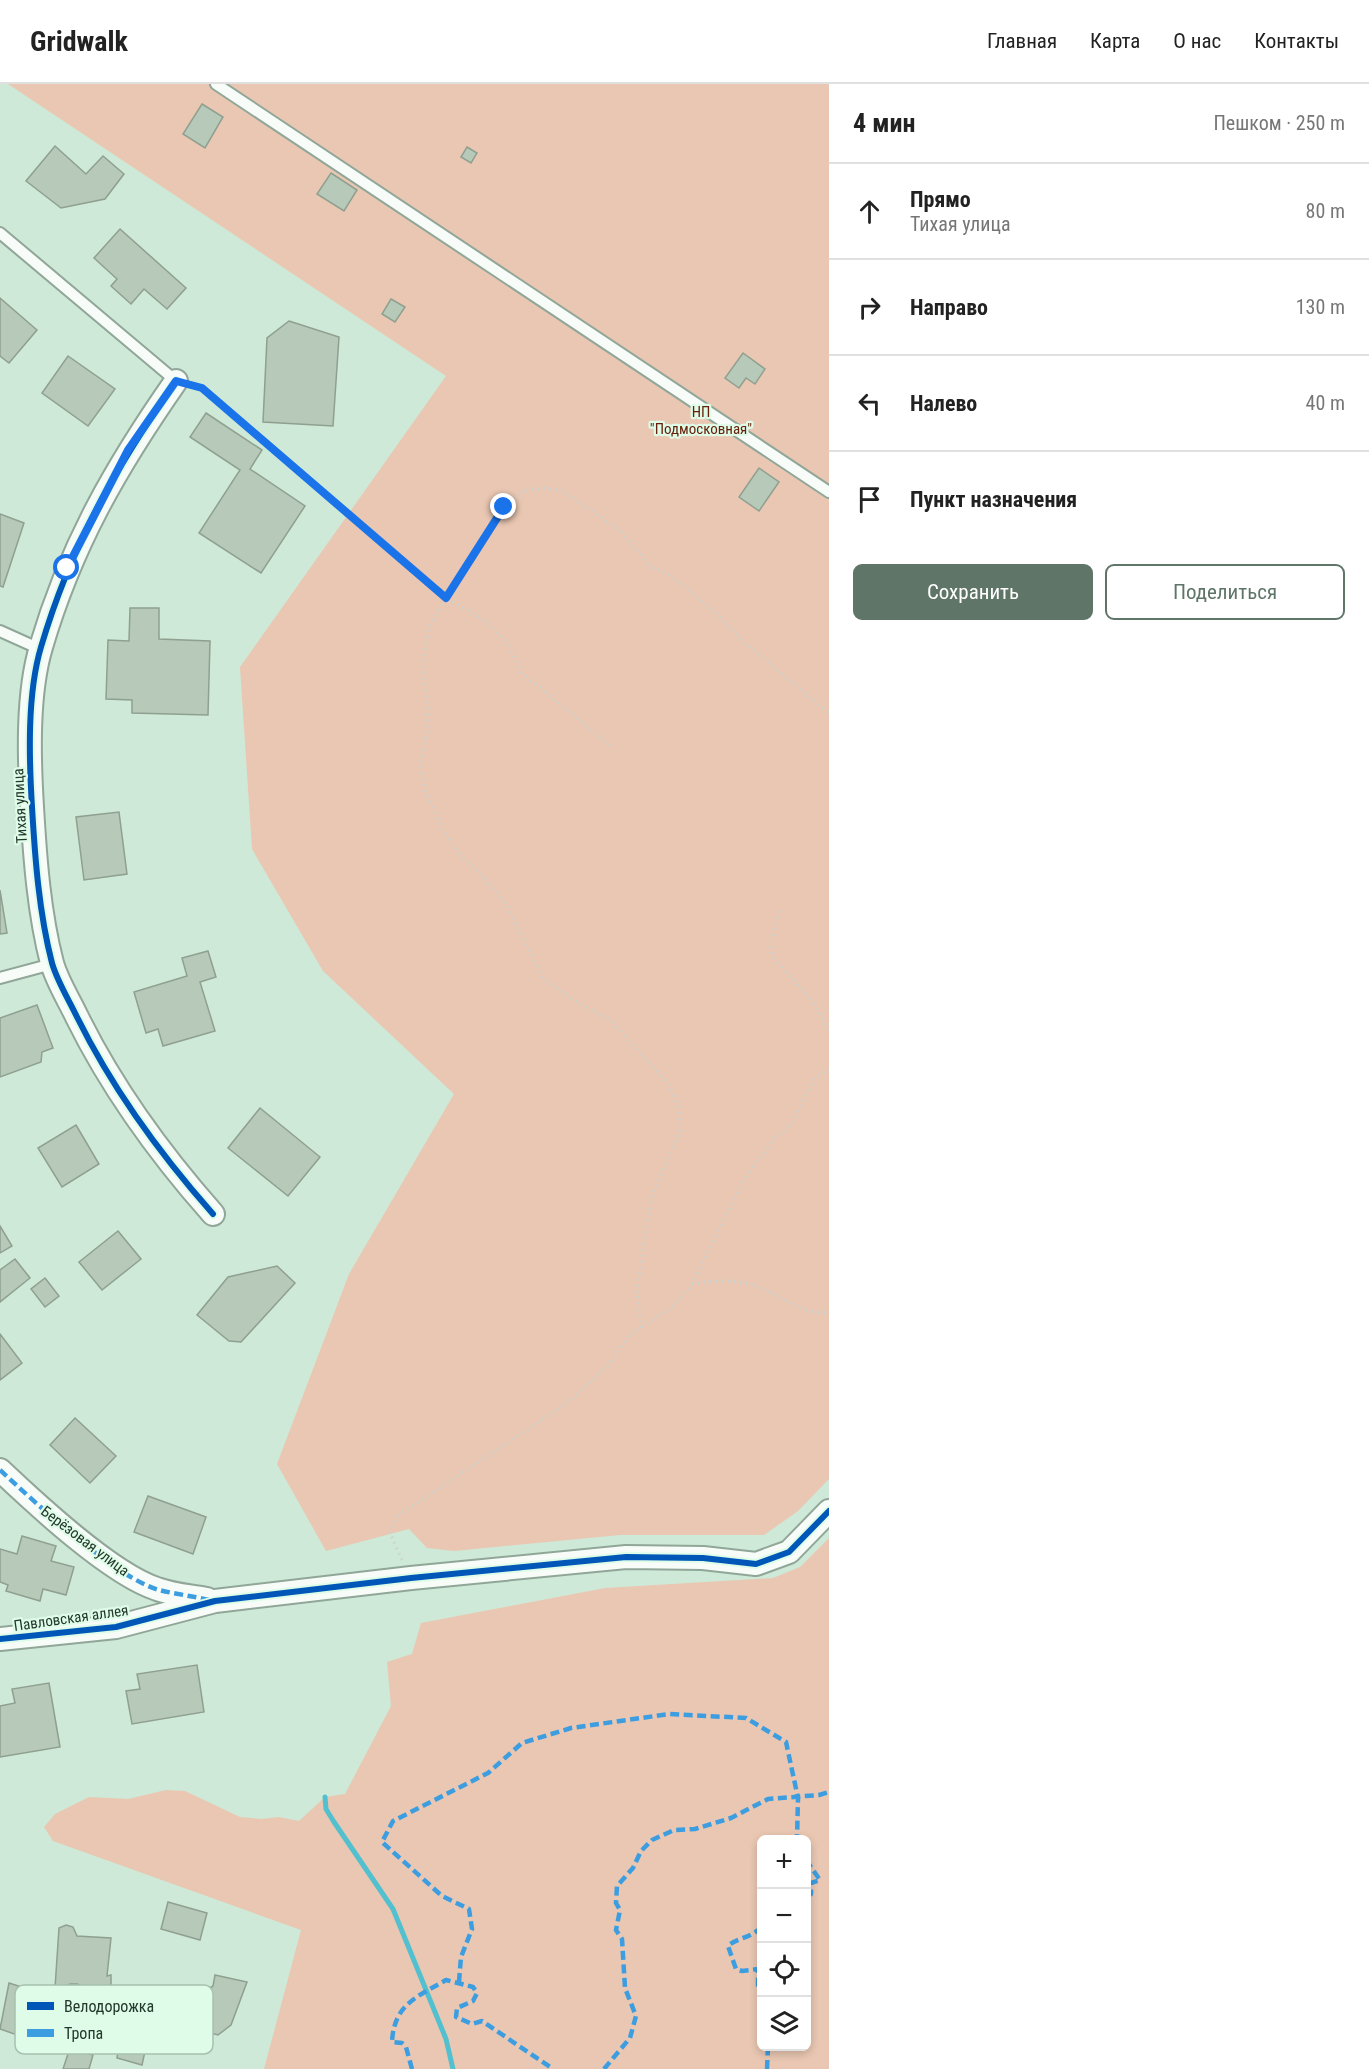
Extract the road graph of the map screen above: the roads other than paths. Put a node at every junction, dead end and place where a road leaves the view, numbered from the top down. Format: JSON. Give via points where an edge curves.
{"nodes":[{"id":1,"x":216,"y":84,"type":"edge"},
{"id":2,"x":0,"y":233,"type":"edge"},
{"id":3,"x":176,"y":381,"type":"joint"},
{"id":4,"x":829,"y":492,"type":"edge"},
{"id":5,"x":0,"y":631,"type":"edge"},
{"id":6,"x":40,"y":649,"type":"junction"},
{"id":7,"x":52,"y":964,"type":"junction"},
{"id":8,"x":0,"y":978,"type":"edge"},
{"id":9,"x":213,"y":1214,"type":"dead end"},
{"id":10,"x":0,"y":1470,"type":"edge"},
{"id":11,"x":829,"y":1511,"type":"edge"},
{"id":12,"x":215,"y":1601,"type":"junction"},
{"id":13,"x":0,"y":1639,"type":"edge"}],
"edges":[{"from":1,"to":4,"type":"lane"},
{"from":2,"to":3,"type":"lane"},
{"from":3,"to":6,"type":"street","name":"Тихая улица","via":[[128,450],[96,508],[67,568]]},
{"from":5,"to":6,"type":"lane"},
{"from":6,"to":7,"type":"street","name":"Тихая улица","via":[[29,770],[36,862]]},
{"from":7,"to":8,"type":"lane"},
{"from":7,"to":9,"type":"street","name":"Тихая улица","via":[[106,1074],[136,1120]]},
{"from":10,"to":12,"type":"street","name":"Берёзовая улица","via":[[122,1571],[157,1589]]},
{"from":11,"to":12,"type":"street","via":[[789,1552],[756,1564],[704,1558],[626,1557]]},
{"from":12,"to":13,"type":"street","name":"Павловская аллея","via":[[116,1627]]}]}
